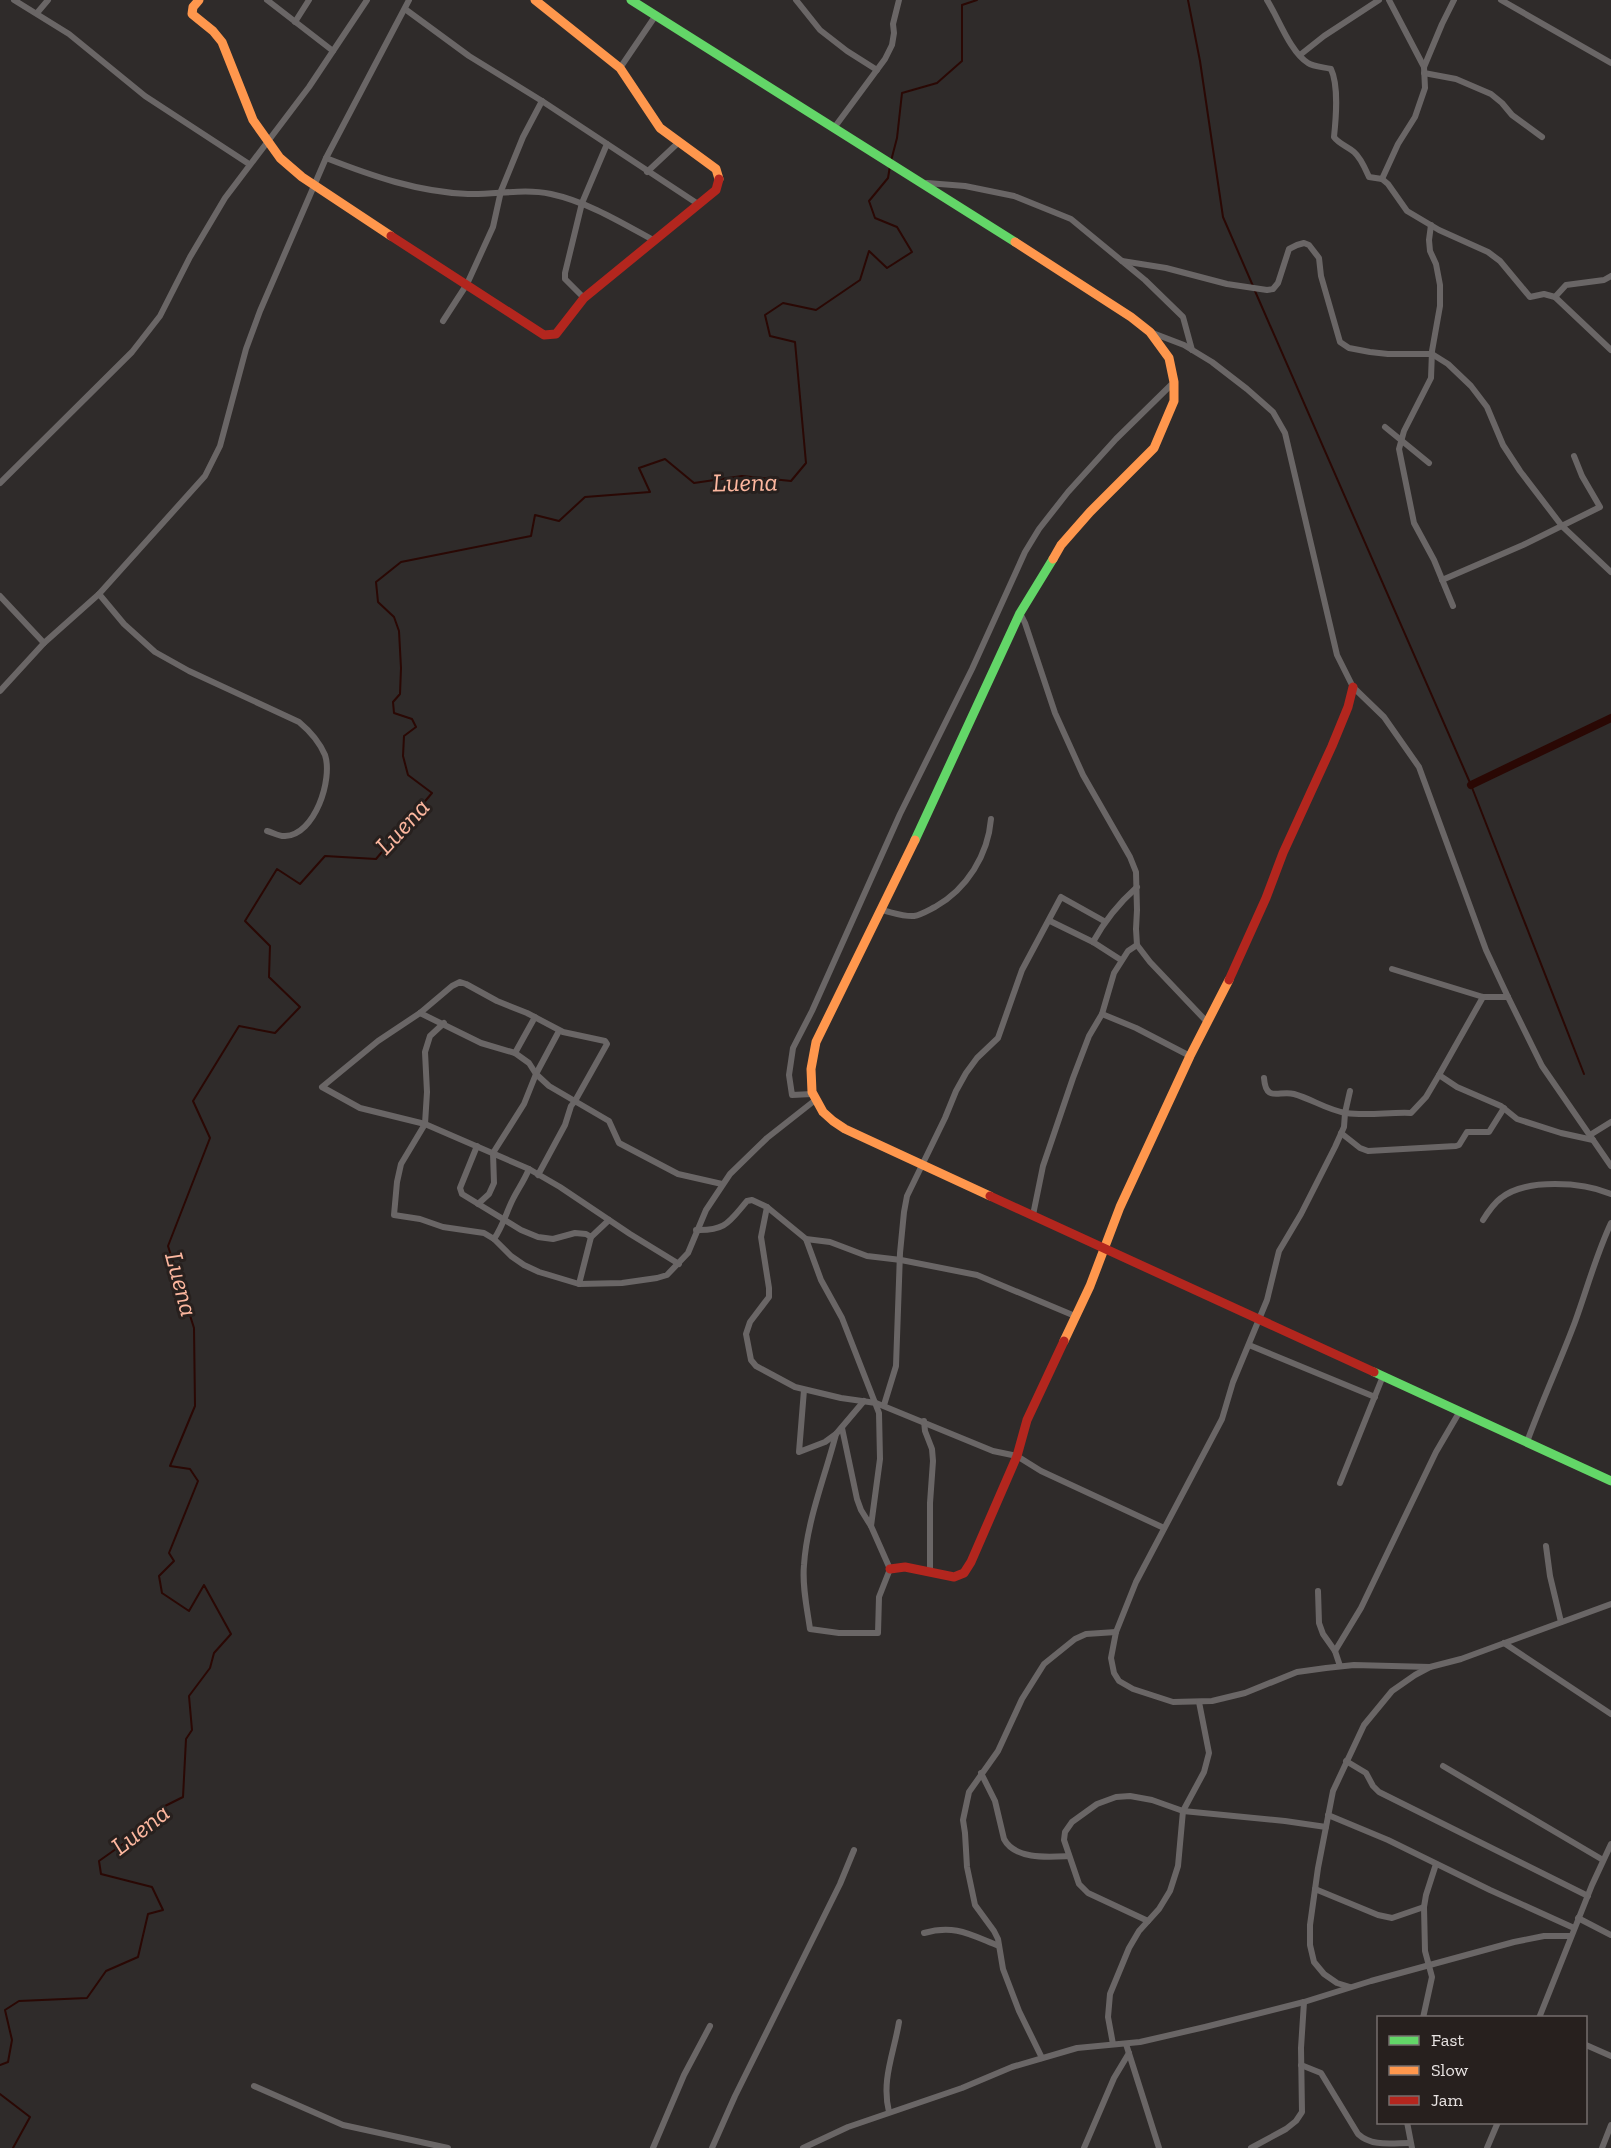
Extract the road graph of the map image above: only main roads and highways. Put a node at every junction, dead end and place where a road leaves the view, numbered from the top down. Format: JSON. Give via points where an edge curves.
{"nodes":[{"id":1,"x":199,"y":0,"type":"edge"},
{"id":2,"x":535,"y":0,"type":"edge"},
{"id":3,"x":631,"y":0,"type":"edge"},
{"id":4,"x":1353,"y":687,"type":"road end"},
{"id":5,"x":1104,"y":1249,"type":"junction"},
{"id":6,"x":1611,"y":1480,"type":"edge"},
{"id":7,"x":890,"y":1569,"type":"road end"}],
"edges":[{"from":1,"to":2,"type":"main road","via":[[192,14],[222,42],[254,120],[280,158],[302,177],[544,335],[556,334],[584,298],[720,183],[716,169],[660,128],[620,68]]},
{"from":3,"to":5,"type":"main road","via":[[1150,332],[1169,358],[1173,401],[1154,447],[1061,545],[1020,613],[945,778],[816,1042],[809,1076],[813,1097],[834,1123]]},
{"from":4,"to":5,"type":"main road","via":[[1328,756]]},
{"from":5,"to":6,"type":"main road"},
{"from":5,"to":7,"type":"main road","via":[[964,1573],[954,1577],[905,1567]]}]}
